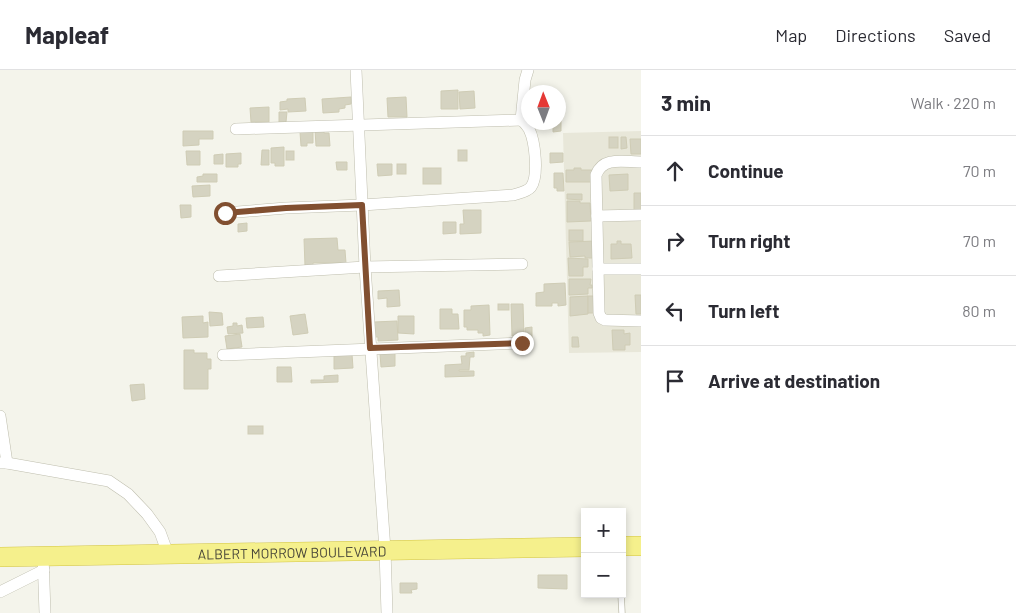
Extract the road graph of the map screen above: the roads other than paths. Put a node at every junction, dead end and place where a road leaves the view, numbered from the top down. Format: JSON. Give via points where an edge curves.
{"nodes":[{"id":1,"x":356,"y":70,"type":"edge"},
{"id":2,"x":528,"y":70,"type":"edge"},
{"id":3,"x":524,"y":85,"type":"edge"},
{"id":4,"x":521,"y":120,"type":"edge"},
{"id":5,"x":359,"y":125,"type":"junction"},
{"id":6,"x":236,"y":129,"type":"dead end"},
{"id":7,"x":529,"y":130,"type":"edge"},
{"id":8,"x":641,"y":162,"type":"edge"},
{"id":9,"x":362,"y":205,"type":"junction"},
{"id":10,"x":225,"y":213,"type":"dead end"},
{"id":11,"x":641,"y":215,"type":"edge"},
{"id":12,"x":597,"y":216,"type":"junction"},
{"id":13,"x":522,"y":264,"type":"dead end"},
{"id":14,"x":365,"y":267,"type":"junction"},
{"id":15,"x":598,"y":269,"type":"junction"},
{"id":16,"x":641,"y":269,"type":"edge"},
{"id":17,"x":219,"y":276,"type":"dead end"},
{"id":18,"x":641,"y":321,"type":"edge"},
{"id":19,"x":522,"y":343,"type":"dead end"},
{"id":20,"x":370,"y":348,"type":"junction"},
{"id":21,"x":224,"y":354,"type":"dead end"},
{"id":22,"x":0,"y":416,"type":"edge"},
{"id":23,"x":3,"y":463,"type":"edge"},
{"id":24,"x":626,"y":546,"type":"edge"},
{"id":25,"x":641,"y":546,"type":"edge"},
{"id":26,"x":581,"y":547,"type":"edge"},
{"id":27,"x":386,"y":550,"type":"junction"},
{"id":28,"x":168,"y":554,"type":"junction"},
{"id":29,"x":0,"y":557,"type":"edge"},
{"id":30,"x":44,"y":563,"type":"junction"},
{"id":31,"x":0,"y":592,"type":"edge"},
{"id":32,"x":622,"y":598,"type":"edge"},
{"id":33,"x":45,"y":613,"type":"edge"},
{"id":34,"x":387,"y":613,"type":"edge"},
{"id":35,"x":622,"y":613,"type":"edge"}],
"edges":[{"from":1,"to":5,"type":"street"},
{"from":2,"to":3,"type":"street"},
{"from":4,"to":5,"type":"street"},
{"from":5,"to":6,"type":"street"},
{"from":5,"to":9,"type":"street"},
{"from":7,"to":9,"type":"street","via":[[535,178],[530,188],[513,195]]},
{"from":8,"to":12,"type":"street","via":[[606,162],[598,168]]},
{"from":9,"to":10,"type":"street"},
{"from":9,"to":14,"type":"street"},
{"from":11,"to":12,"type":"street"},
{"from":12,"to":15,"type":"street"},
{"from":13,"to":14,"type":"street"},
{"from":14,"to":17,"type":"street"},
{"from":14,"to":20,"type":"street"},
{"from":15,"to":16,"type":"street"},
{"from":15,"to":18,"type":"street","via":[[601,318]]},
{"from":19,"to":20,"type":"street"},
{"from":20,"to":21,"type":"street"},
{"from":20,"to":27,"type":"street"},
{"from":22,"to":23,"type":"street"},
{"from":23,"to":28,"type":"street","via":[[109,481],[128,494],[147,514],[160,532]]},
{"from":24,"to":25,"type":"highway"},
{"from":26,"to":27,"type":"highway","name":"ALBERT MORROW BOULEVARD"},
{"from":27,"to":28,"type":"highway","name":"ALBERT MORROW BOULEVARD"},
{"from":27,"to":34,"type":"street"},
{"from":28,"to":30,"type":"highway","name":"ALBERT MORROW BOULEVARD"},
{"from":29,"to":30,"type":"highway","name":"ALBERT MORROW BOULEVARD"},
{"from":30,"to":31,"type":"street"},
{"from":30,"to":33,"type":"street"},
{"from":32,"to":35,"type":"lane"}]}
